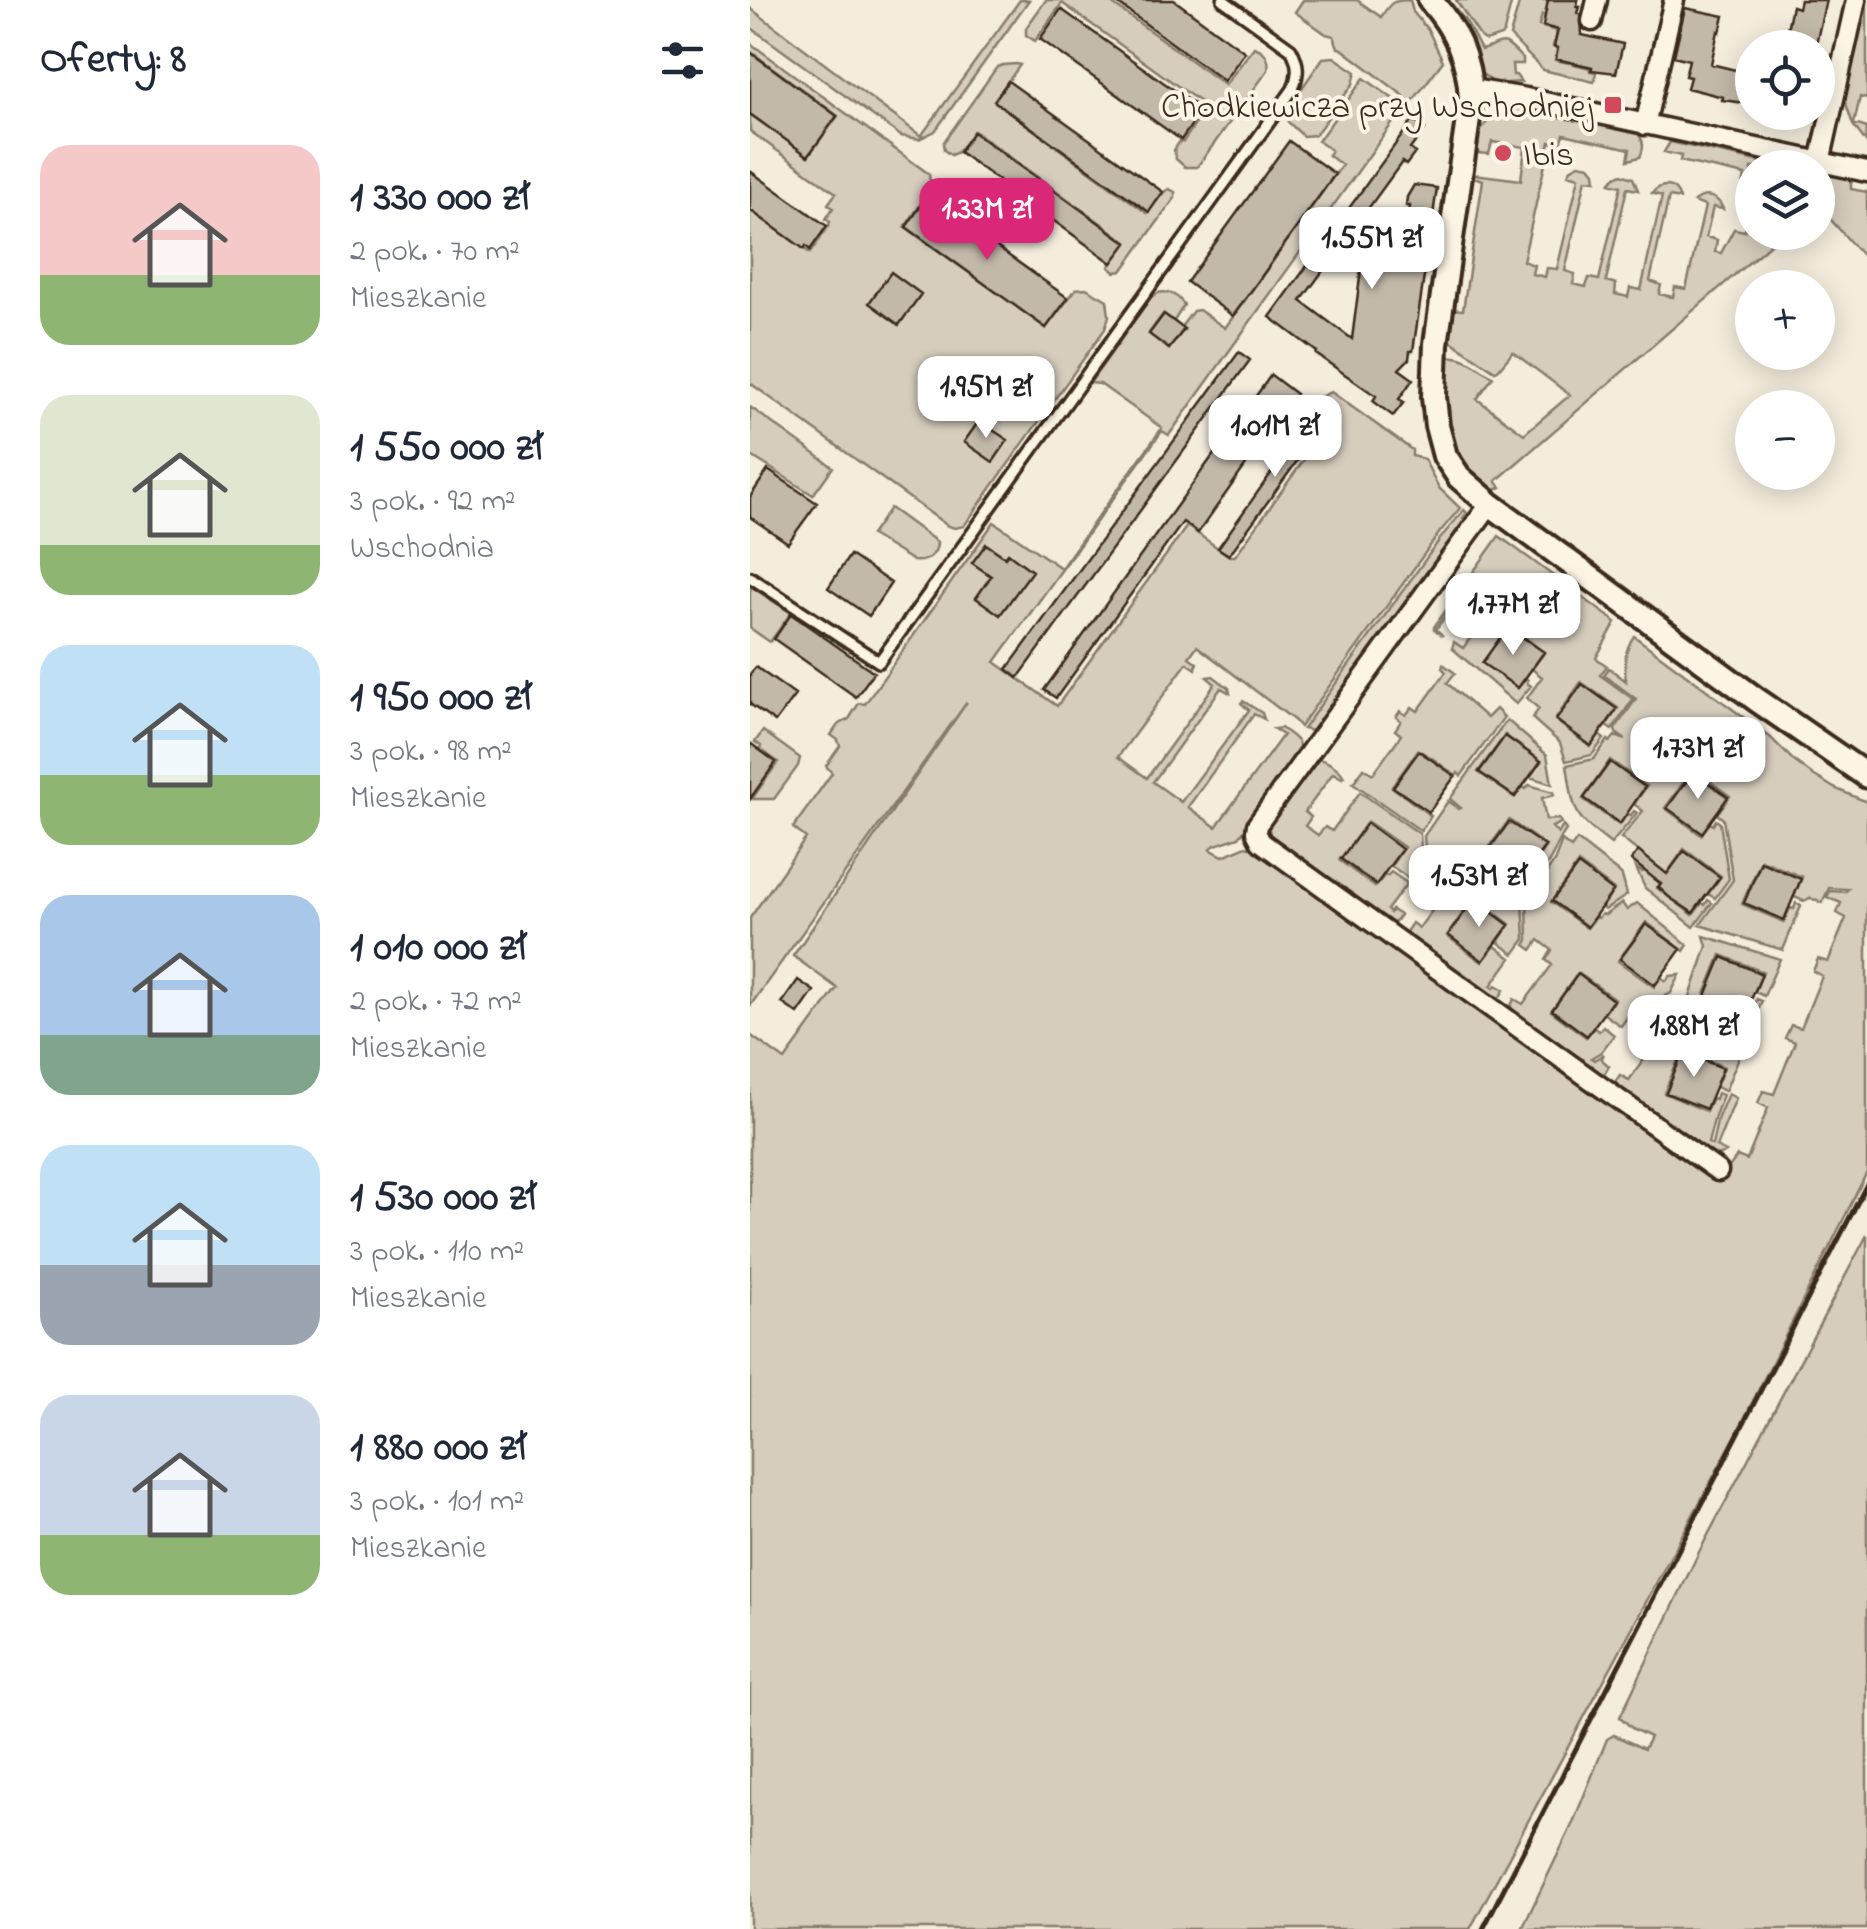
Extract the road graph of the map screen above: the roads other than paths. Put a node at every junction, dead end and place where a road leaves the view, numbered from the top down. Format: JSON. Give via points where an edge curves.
{"nodes":[{"id":1,"x":1223,"y":0,"type":"edge"},
{"id":2,"x":1430,"y":0,"type":"edge"},
{"id":3,"x":1597,"y":0,"type":"edge"},
{"id":4,"x":1674,"y":0,"type":"edge"},
{"id":5,"x":1856,"y":0,"type":"edge"},
{"id":6,"x":1592,"y":21,"type":"dead end"},
{"id":7,"x":1471,"y":88,"type":"junction"},
{"id":8,"x":1645,"y":125,"type":"junction"},
{"id":9,"x":1763,"y":150,"type":"edge"},
{"id":10,"x":1823,"y":150,"type":"edge"},
{"id":11,"x":1835,"y":165,"type":"edge"},
{"id":12,"x":1867,"y":172,"type":"edge"},
{"id":13,"x":1490,"y":504,"type":"junction"},
{"id":14,"x":750,"y":577,"type":"edge"},
{"id":15,"x":1867,"y":776,"type":"edge"},
{"id":16,"x":1718,"y":1171,"type":"dead end"}],
"edges":[{"from":1,"to":14,"type":"lane","via":[[1291,49],[1298,74],[1293,89],[879,662]]},
{"from":2,"to":7,"type":"street","via":[[1460,43]]},
{"from":3,"to":6,"type":"street"},
{"from":4,"to":8,"type":"street"},
{"from":5,"to":10,"type":"street"},
{"from":7,"to":8,"type":"street"},
{"from":7,"to":13,"type":"street","via":[[1434,397],[1445,456]]},
{"from":8,"to":9,"type":"street"},
{"from":11,"to":12,"type":"street"},
{"from":13,"to":15,"type":"street"},
{"from":13,"to":16,"type":"street","via":[[1256,832]]}]}
